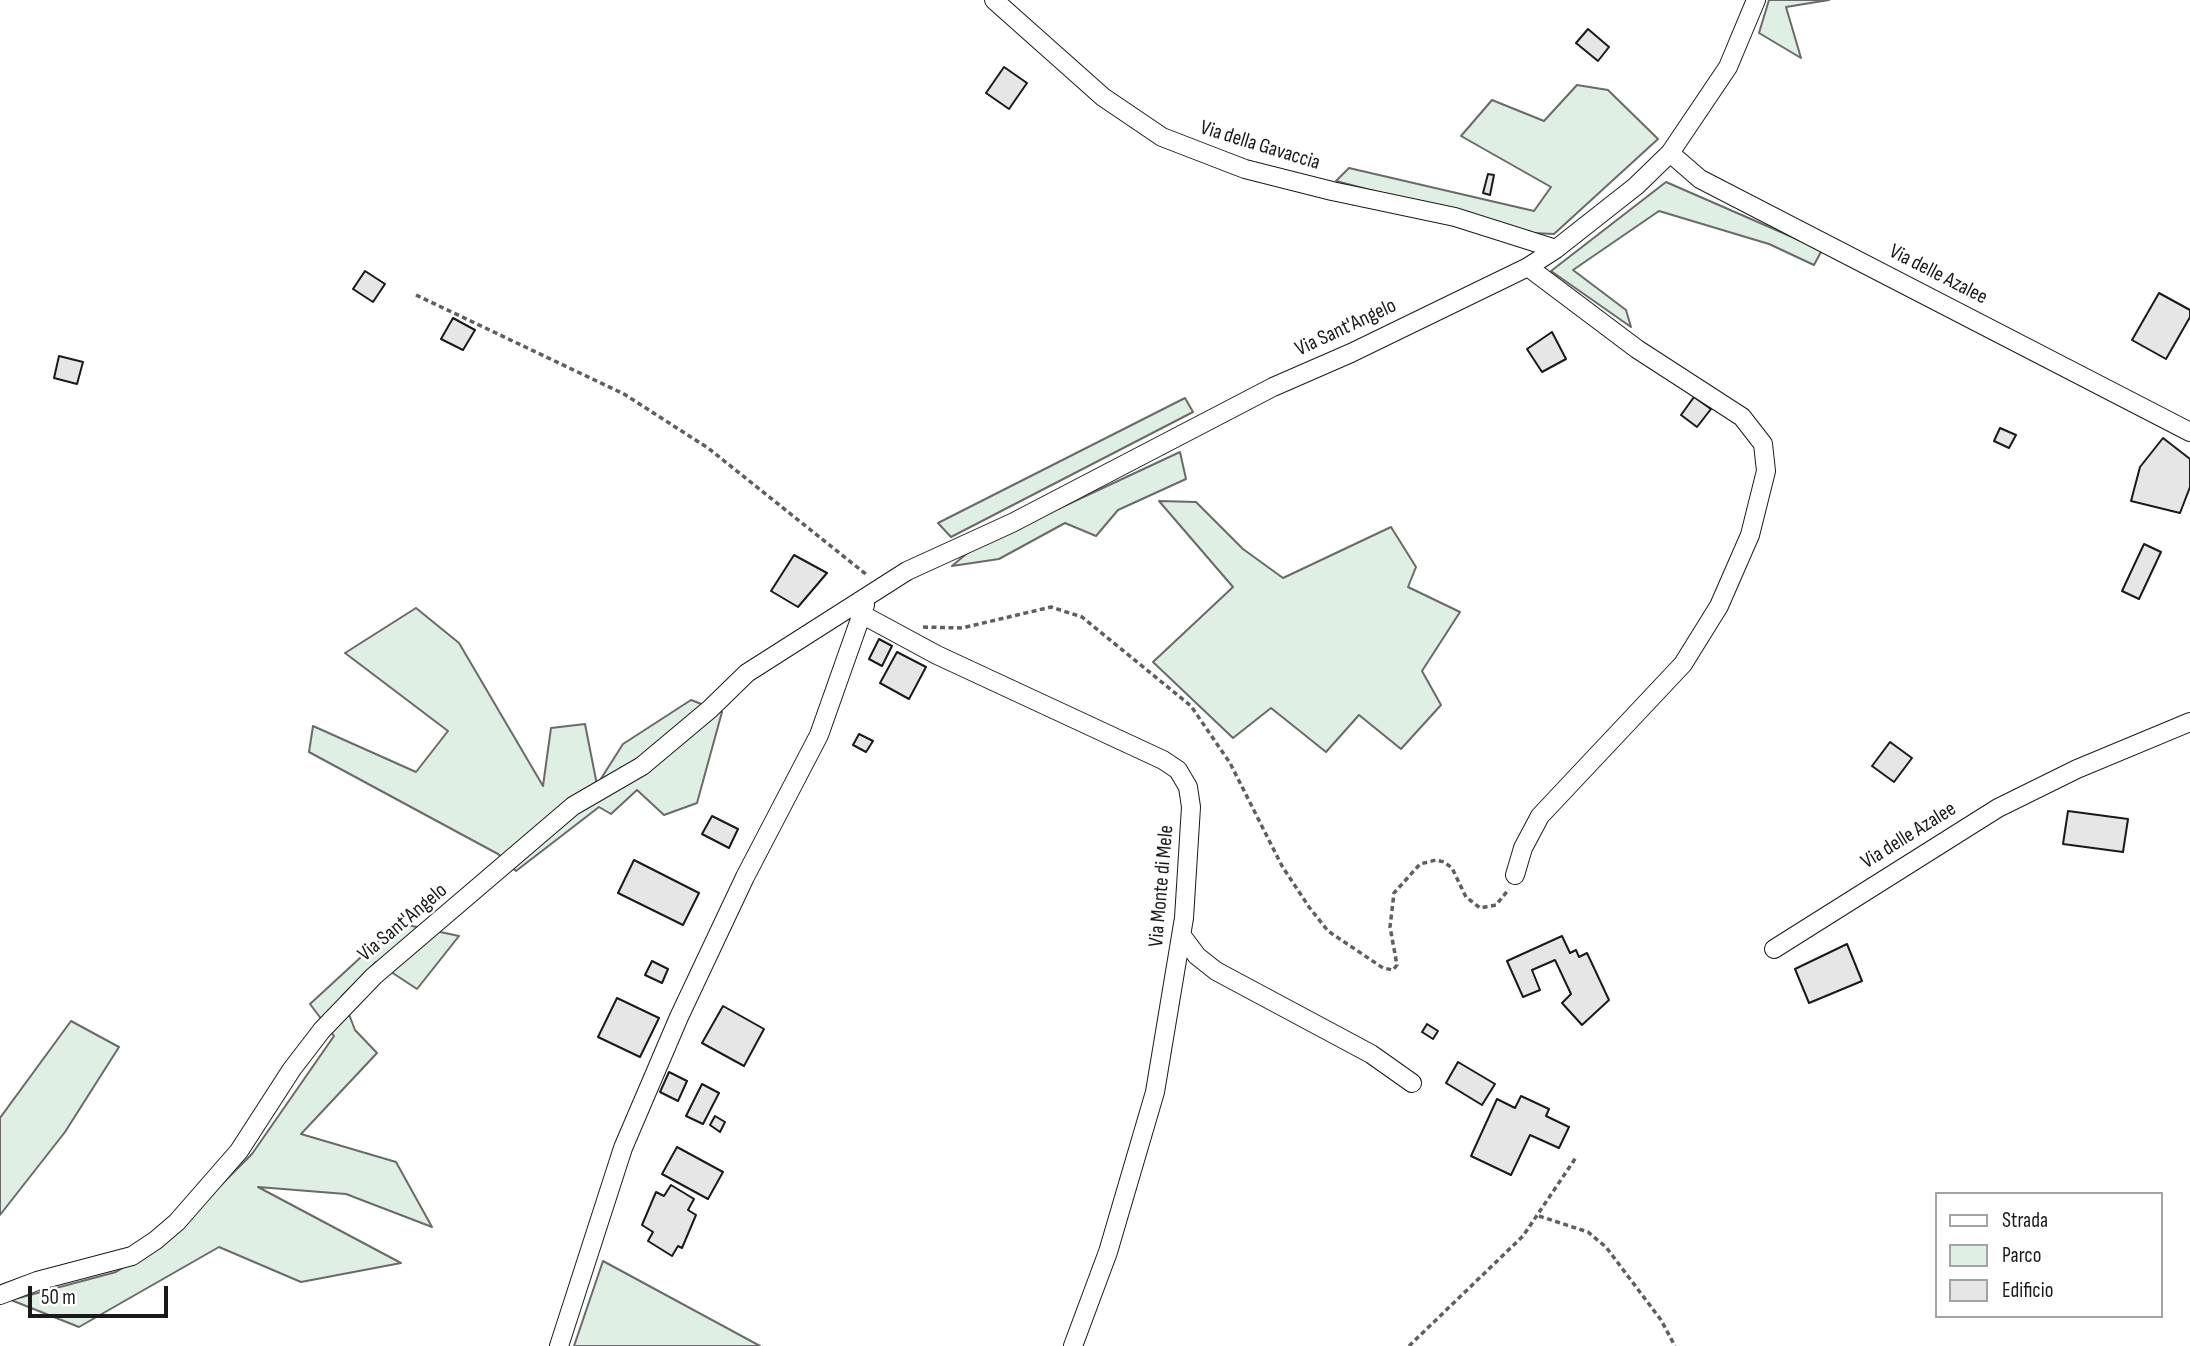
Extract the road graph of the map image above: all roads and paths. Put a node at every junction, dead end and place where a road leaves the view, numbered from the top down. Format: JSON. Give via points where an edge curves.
{"nodes":[{"id":1,"x":994,"y":0,"type":"edge"},
{"id":2,"x":1756,"y":0,"type":"edge"},
{"id":3,"x":1670,"y":153,"type":"junction"},
{"id":4,"x":1556,"y":249,"type":"junction"},
{"id":5,"x":1528,"y":267,"type":"junction"},
{"id":6,"x":416,"y":295,"type":"dead end"},
{"id":7,"x":2190,"y":432,"type":"edge"},
{"id":8,"x":882,"y":588,"type":"junction"},
{"id":9,"x":865,"y":607,"type":"junction"},
{"id":10,"x":915,"y":627,"type":"dead end"},
{"id":11,"x":2190,"y":722,"type":"edge"},
{"id":12,"x":1515,"y":874,"type":"joint"},
{"id":13,"x":1182,"y":936,"type":"junction"},
{"id":14,"x":1774,"y":949,"type":"dead end"},
{"id":15,"x":1412,"y":1083,"type":"dead end"},
{"id":16,"x":1577,"y":1156,"type":"dead end"},
{"id":17,"x":1539,"y":1216,"type":"junction"},
{"id":18,"x":0,"y":1295,"type":"edge"},
{"id":19,"x":559,"y":1346,"type":"edge"},
{"id":20,"x":1073,"y":1346,"type":"edge"},
{"id":21,"x":1409,"y":1346,"type":"edge"},
{"id":22,"x":1675,"y":1346,"type":"edge"}],
"edges":[{"from":1,"to":4,"type":"street","name":"Via della Gavaccia","via":[[1110,102],[1162,137],[1245,169],[1455,217]]},
{"from":2,"to":3,"type":"street","name":"Via Sant'Angelo","via":[[1728,67]]},
{"from":3,"to":4,"type":"street","name":"Via Sant'Angelo","via":[[1636,187]]},
{"from":3,"to":7,"type":"street","name":"Via delle Azalee","via":[[1700,179]]},
{"from":4,"to":5,"type":"street","name":"Via Sant'Angelo"},
{"from":5,"to":8,"type":"street","name":"Via Sant'Angelo","via":[[1273,387],[1068,495],[906,571]]},
{"from":5,"to":12,"type":"street","via":[[1637,349],[1742,417],[1763,444],[1766,471],[1750,535],[1719,606],[1661,691],[1540,816]]},
{"from":6,"to":8,"type":"path","via":[[624,394],[708,448]]},
{"from":8,"to":9,"type":"street","name":"Via Sant'Angelo"},
{"from":9,"to":13,"type":"street","name":"Via Monte di Mele","via":[[937,655],[1178,769],[1188,787],[1191,807]]},
{"from":9,"to":18,"type":"street","name":"Via Sant'Angelo","via":[[747,673],[651,759],[573,806],[374,976],[322,1030],[239,1151],[156,1240],[132,1256]]},
{"from":9,"to":19,"type":"street","via":[[819,735],[690,994],[623,1148]]},
{"from":10,"to":12,"type":"path","via":[[962,628],[1051,607],[1082,617],[1191,706],[1230,763],[1282,866],[1309,907],[1328,931],[1382,968],[1393,970],[1397,965],[1390,927],[1394,894],[1420,864],[1444,862],[1452,868],[1466,897],[1480,908],[1502,899]]},
{"from":11,"to":14,"type":"street","name":"Via delle Azalee","via":[[1998,808]]},
{"from":13,"to":15,"type":"street","via":[[1216,971],[1359,1047]]},
{"from":13,"to":20,"type":"street","name":"Via Monte di Mele","via":[[1146,1125],[1108,1252]]},
{"from":16,"to":17,"type":"path"},
{"from":17,"to":21,"type":"path","via":[[1523,1237]]},
{"from":17,"to":22,"type":"path","via":[[1588,1231],[1606,1247]]}]}
